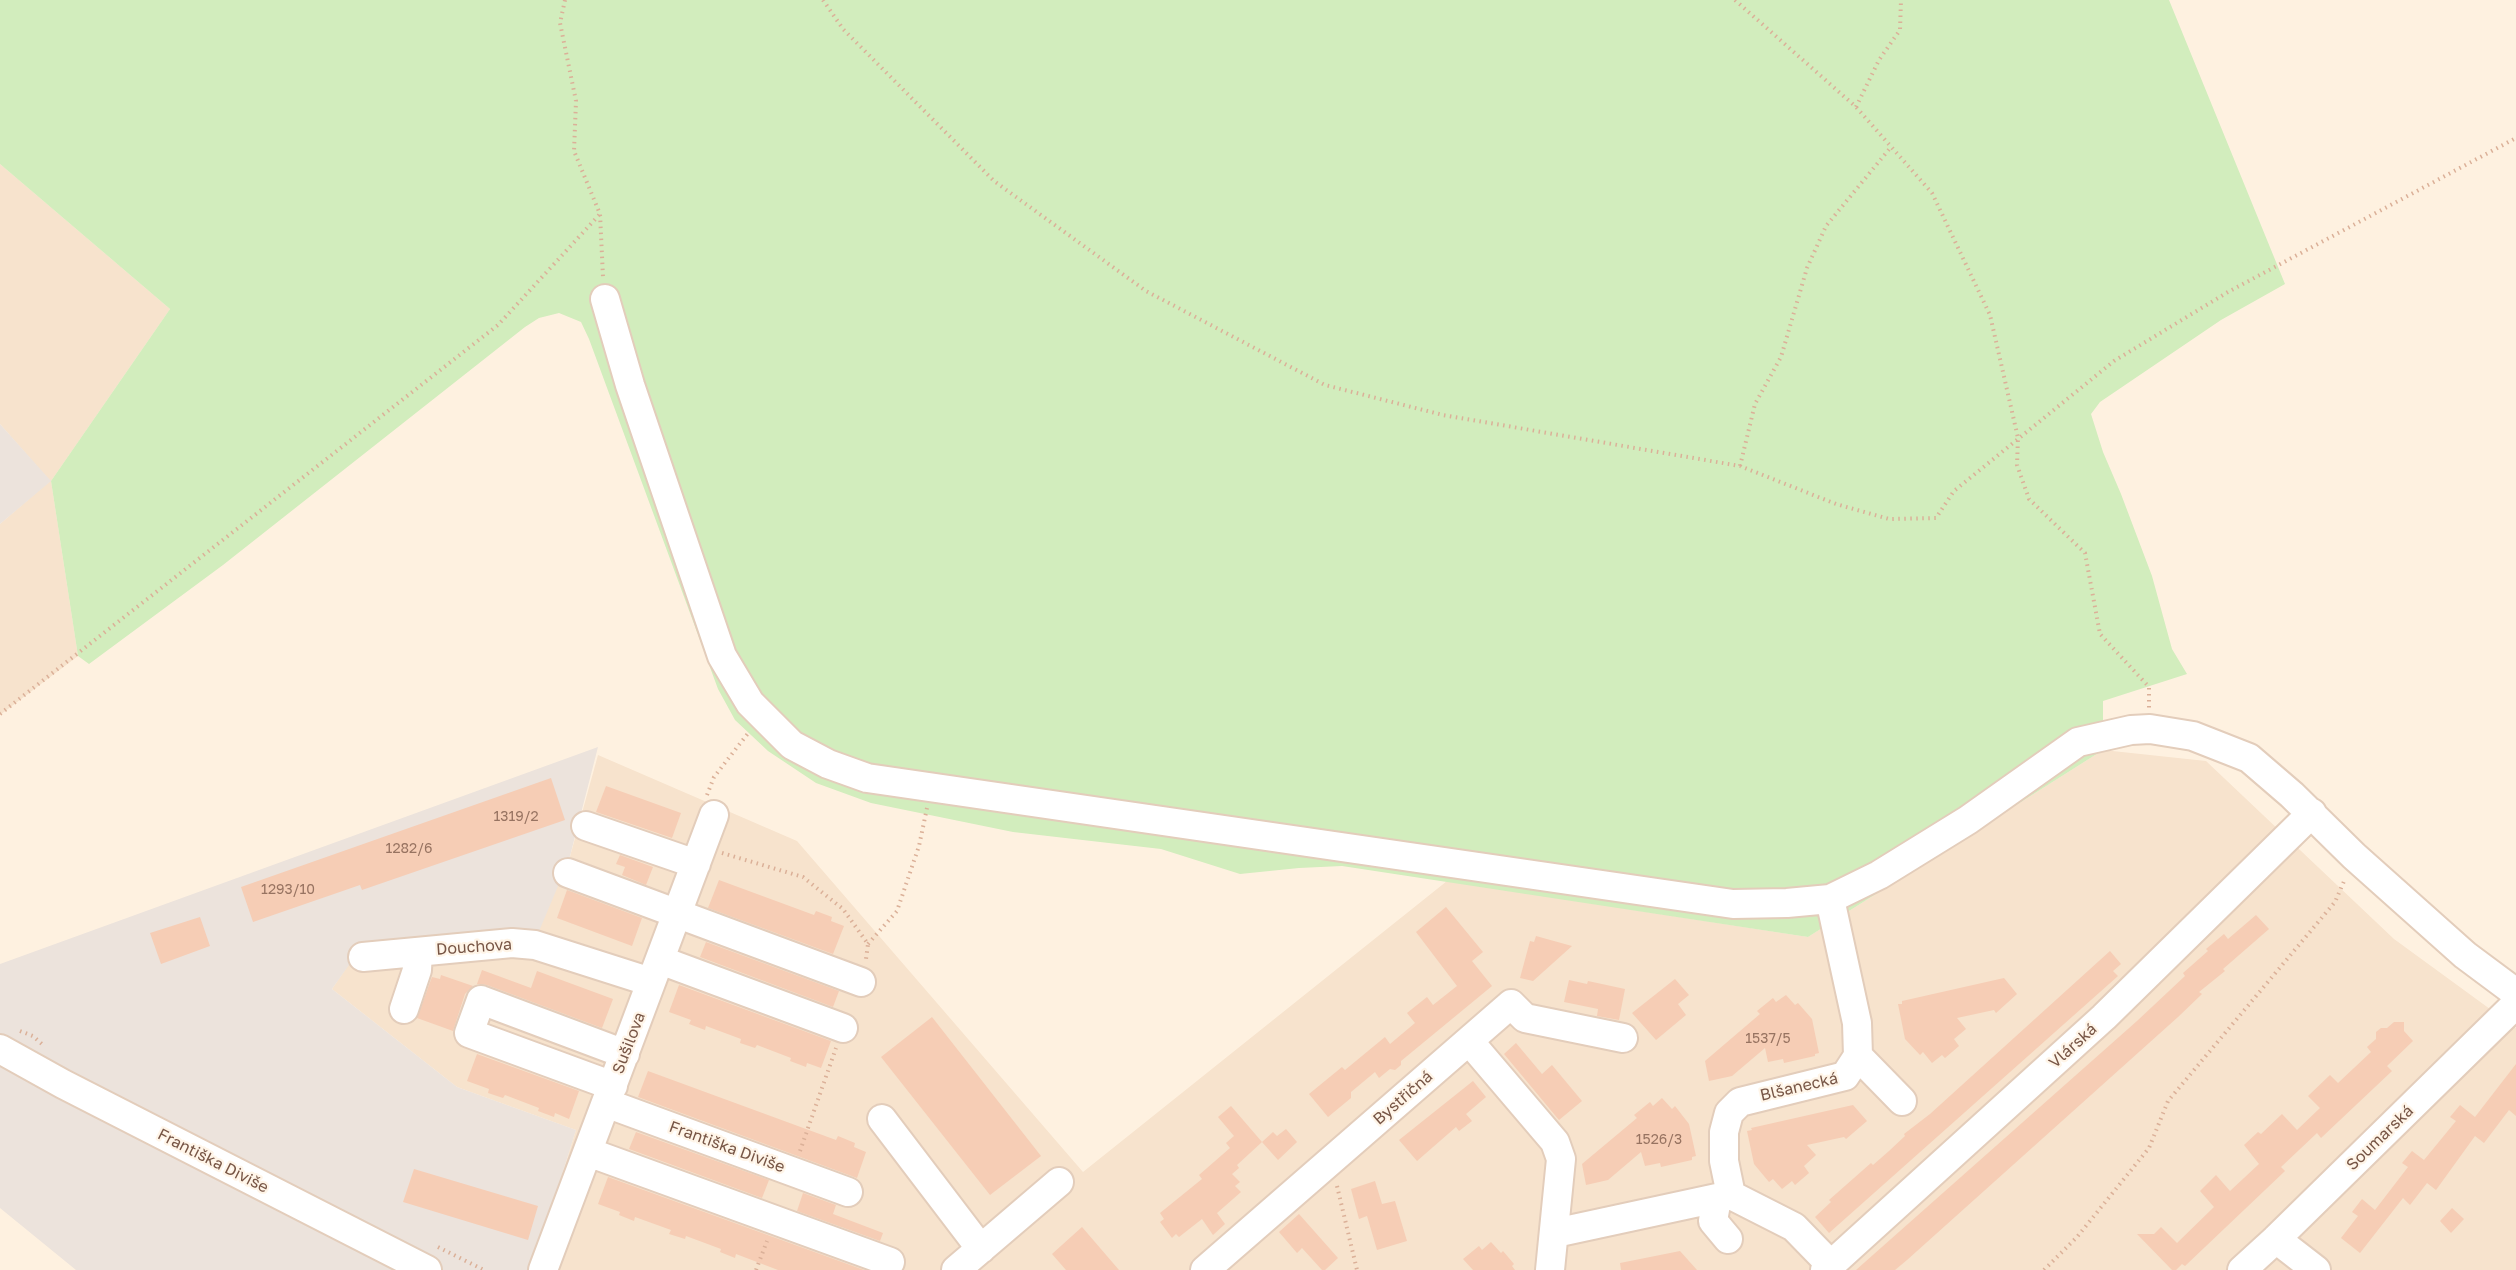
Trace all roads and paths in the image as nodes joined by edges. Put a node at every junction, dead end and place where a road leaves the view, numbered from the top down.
1 (565, 0) edge
2 (823, 0) edge
3 (1735, 0) edge
4 (1901, 0) edge
5 (1856, 107) junction
6 (2516, 138) edge
7 (1891, 147) junction
8 (600, 214) junction
9 (605, 299) joint
10 (2018, 438) junction
11 (1740, 466) junction
12 (0, 714) edge
13 (763, 716) junction
14 (2150, 729) junction
15 (932, 787) junction
16 (2312, 813) junction
17 (714, 815) joint
18 (586, 826) dead end
19 (699, 855) junction
20 (2354, 856) junction
21 (568, 873) dead end
22 (1830, 899) junction
23 (677, 914) junction
24 (868, 944) junction
25 (418, 952) junction
26 (363, 957) dead end
27 (656, 971) junction
28 (861, 982) joint
29 (2516, 993) edge
30 (2516, 1004) edge
31 (404, 1010) dead end
32 (843, 1028) joint
33 (1623, 1038) dead end
34 (1469, 1041) junction
35 (0, 1049) edge
36 (625, 1054) junction
37 (1858, 1056) junction
38 (609, 1094) junction
39 (1902, 1101) dead end
40 (882, 1119) dead end
41 (588, 1152) junction
42 (1330, 1161) junction
43 (792, 1172) junction
44 (1059, 1182) dead end
45 (848, 1192) dead end
46 (1724, 1197) junction
47 (775, 1220) junction
48 (1555, 1233) junction
49 (1728, 1239) dead end
50 (2276, 1239) junction
51 (981, 1249) junction
52 (890, 1262) dead end
53 (1214, 1267) edge
54 (1828, 1267) edge
55 (428, 1270) edge
56 (543, 1270) edge
57 (756, 1270) edge
58 (956, 1270) edge
59 (1357, 1270) edge
60 (1550, 1270) edge
61 (2044, 1270) edge
62 (2242, 1270) edge
63 (2316, 1270) edge

1 - 8 path
2 - 11 path
3 - 5 path
4 - 5 path
5 - 7 path
6 - 10 path
7 - 10 path
7 - 11 path
8 - 9 path
8 - 12 path
9 - 13 street
10 - 11 path
10 - 14 path
13 - 15 street
13 - 17 path
14 - 16 street
14 - 22 street
15 - 22 street
15 - 24 path
16 - 20 street
16 - 54 street, Vlárská
17 - 19 street, Sušilova
18 - 19 street
19 - 23 street, Sušilova
19 - 24 path
20 - 29 street
20 - 61 path
21 - 23 street
22 - 37 street
23 - 27 street, Sušilova
23 - 28 street
24 - 28 path
25 - 26 street, Douchova
25 - 27 street, Douchova
25 - 31 street
27 - 32 street
27 - 36 street, Sušilova
30 - 50 street, Soumarská
32 - 43 path
33 - 34 street, Bystřičná
34 - 42 street, Bystřičná
34 - 48 street
35 - 55 street, Františka Diviše
36 - 38 street, Sušilova
36 - 38 street, Františka Diviše
37 - 39 street
37 - 46 street, Blšanecká
38 - 41 street, Sušilova
38 - 43 street, Františka Diviše
40 - 51 street
41 - 47 street
41 - 56 street, Sušilova
42 - 53 street, Bystřičná
42 - 59 path
43 - 45 street, Františka Diviše
44 - 51 street
46 - 48 street
46 - 49 street, Blšanecká
46 - 54 street
47 - 52 street
47 - 57 path
48 - 60 street
50 - 62 street, Soumarská
50 - 63 street
51 - 58 street

